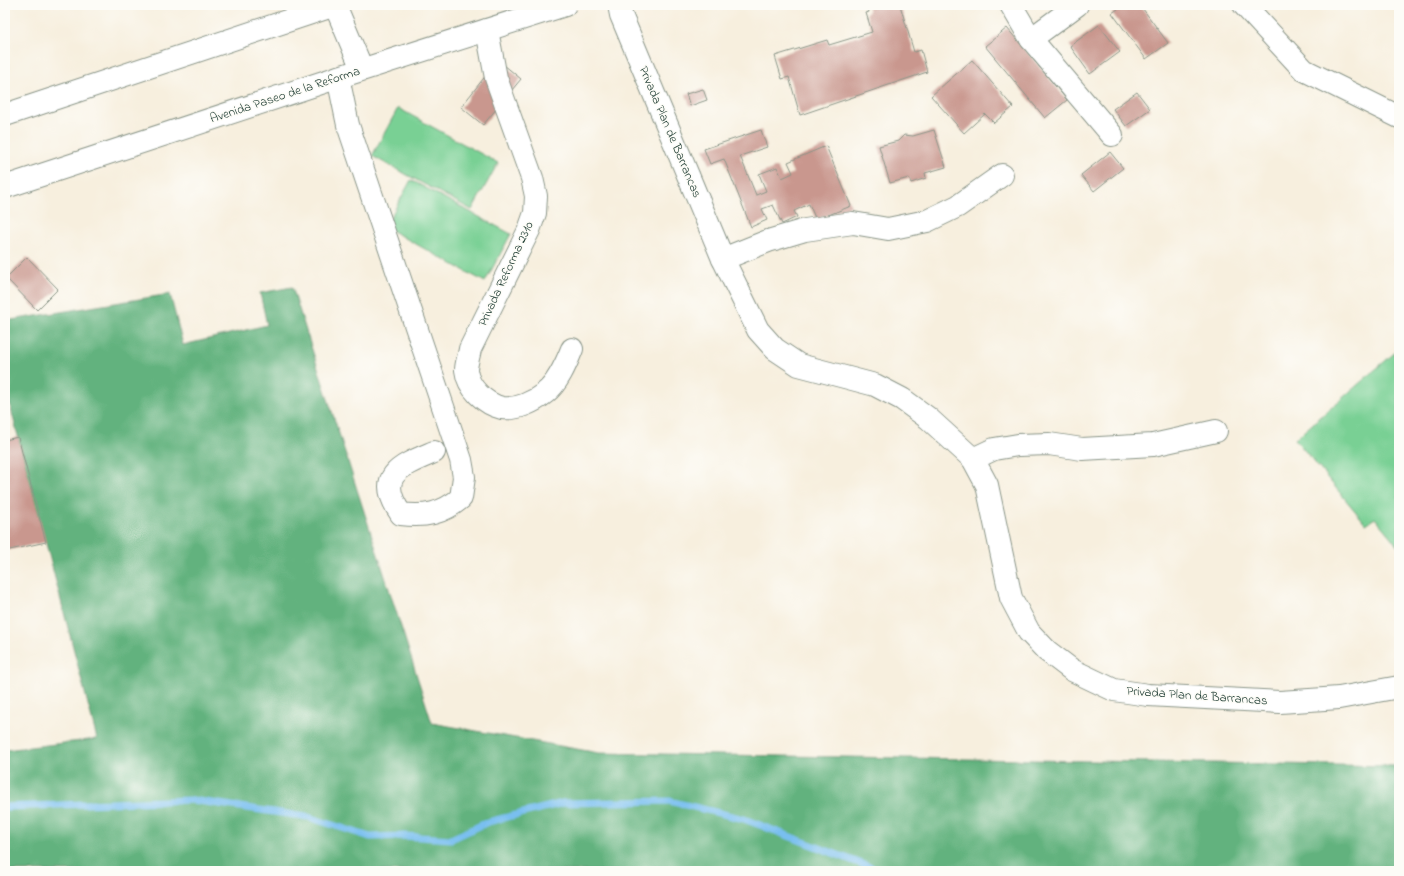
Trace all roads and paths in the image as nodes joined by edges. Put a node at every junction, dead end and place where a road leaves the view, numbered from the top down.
1 (335, 5) edge
2 (565, 5) edge
3 (619, 5) edge
4 (1011, 5) edge
5 (1077, 5) edge
6 (1244, 5) edge
7 (487, 30) junction
8 (1031, 39) junction
9 (362, 69) junction
10 (338, 77) junction
11 (5, 115) edge
12 (1399, 117) edge
13 (1112, 135) dead end
14 (1002, 175) dead end
15 (5, 187) edge
16 (724, 259) junction
17 (572, 349) dead end
18 (1216, 431) dead end
19 (434, 452) dead end
20 (972, 459) junction
21 (1399, 687) edge

1 - 9 street
1 - 11 street
2 - 7 street, Avenida Paseo de la Reforma
3 - 16 street, Privada Plan de Barrancas
4 - 8 street
5 - 8 street
6 - 12 street
7 - 9 street, Avenida Paseo de la Reforma
7 - 17 street, Privada Reforma 2310
8 - 13 street
9 - 10 street, Avenida Paseo de la Reforma
10 - 15 street, Avenida Paseo de la Reforma
10 - 19 street
14 - 16 street
16 - 20 street, Privada Plan de Barrancas
18 - 20 street
20 - 21 street, Privada Plan de Barrancas

